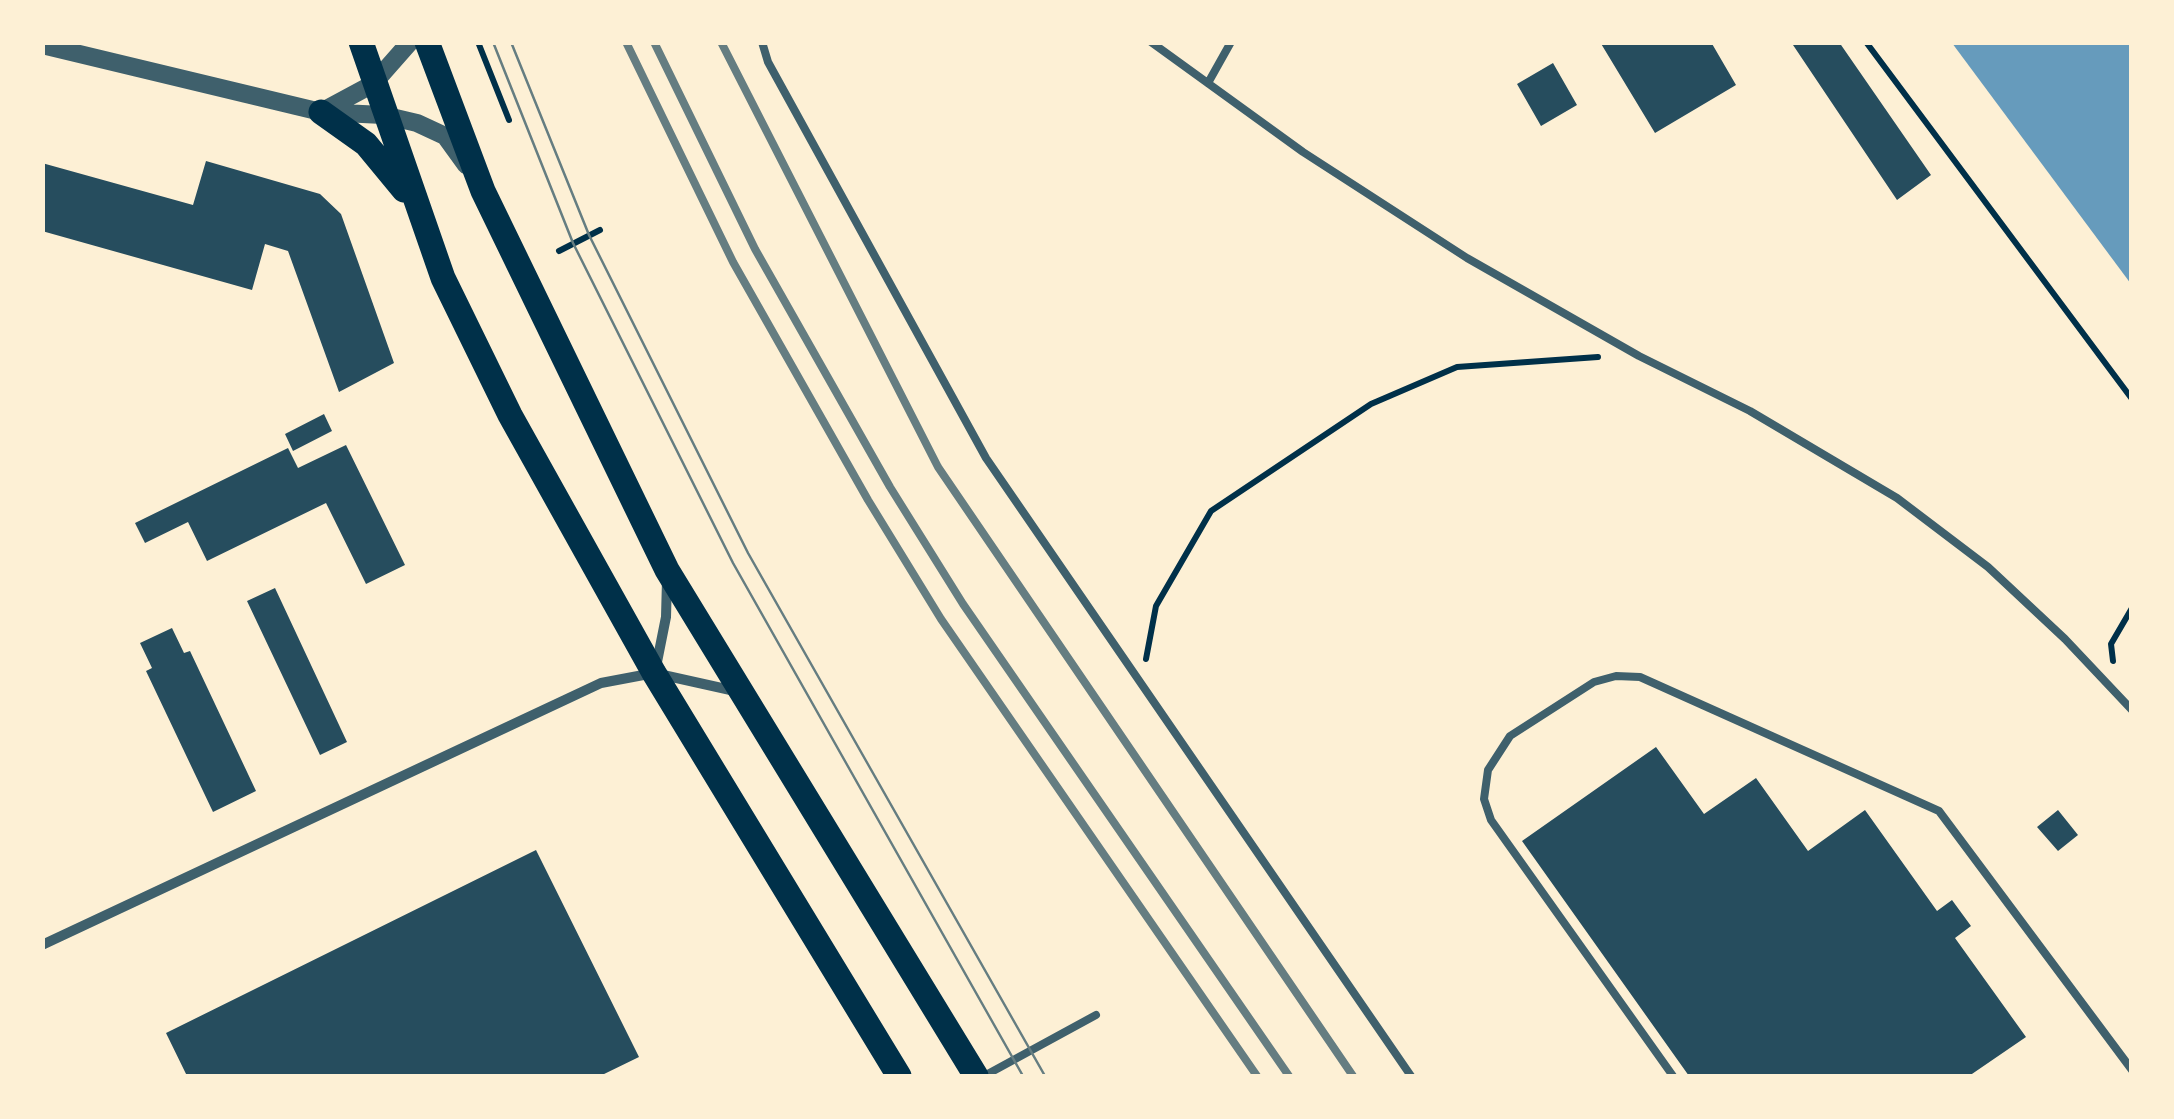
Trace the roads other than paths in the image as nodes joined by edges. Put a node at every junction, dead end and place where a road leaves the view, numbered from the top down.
1 (360, 42) edge
2 (410, 42) edge
3 (427, 42) edge
4 (762, 42) edge
5 (1152, 42) edge
6 (1231, 42) edge
7 (42, 45) edge
8 (1208, 83) junction
9 (373, 84) junction
10 (321, 112) junction
11 (383, 115) junction
12 (483, 190) junction
13 (416, 204) junction
14 (668, 570) junction
15 (654, 673) junction
16 (738, 692) junction
17 (2132, 710) edge
18 (42, 945) edge
19 (1096, 1014) dead end
20 (2132, 1070) edge
21 (900, 1076) edge
22 (976, 1076) edge
23 (984, 1076) edge
24 (1411, 1076) edge
25 (1674, 1076) edge

1 - 9 main road
2 - 9 street
3 - 12 main road
4 - 24 lane
5 - 8 lane
6 - 8 lane
7 - 10 street
8 - 17 lane
9 - 10 street
9 - 11 main road
10 - 11 street
10 - 13 main road
11 - 12 street
11 - 13 main road
12 - 14 main road
13 - 15 main road
14 - 15 street
14 - 16 main road
15 - 16 street
15 - 18 street
15 - 21 main road
16 - 22 main road
19 - 23 lane
20 - 25 lane

